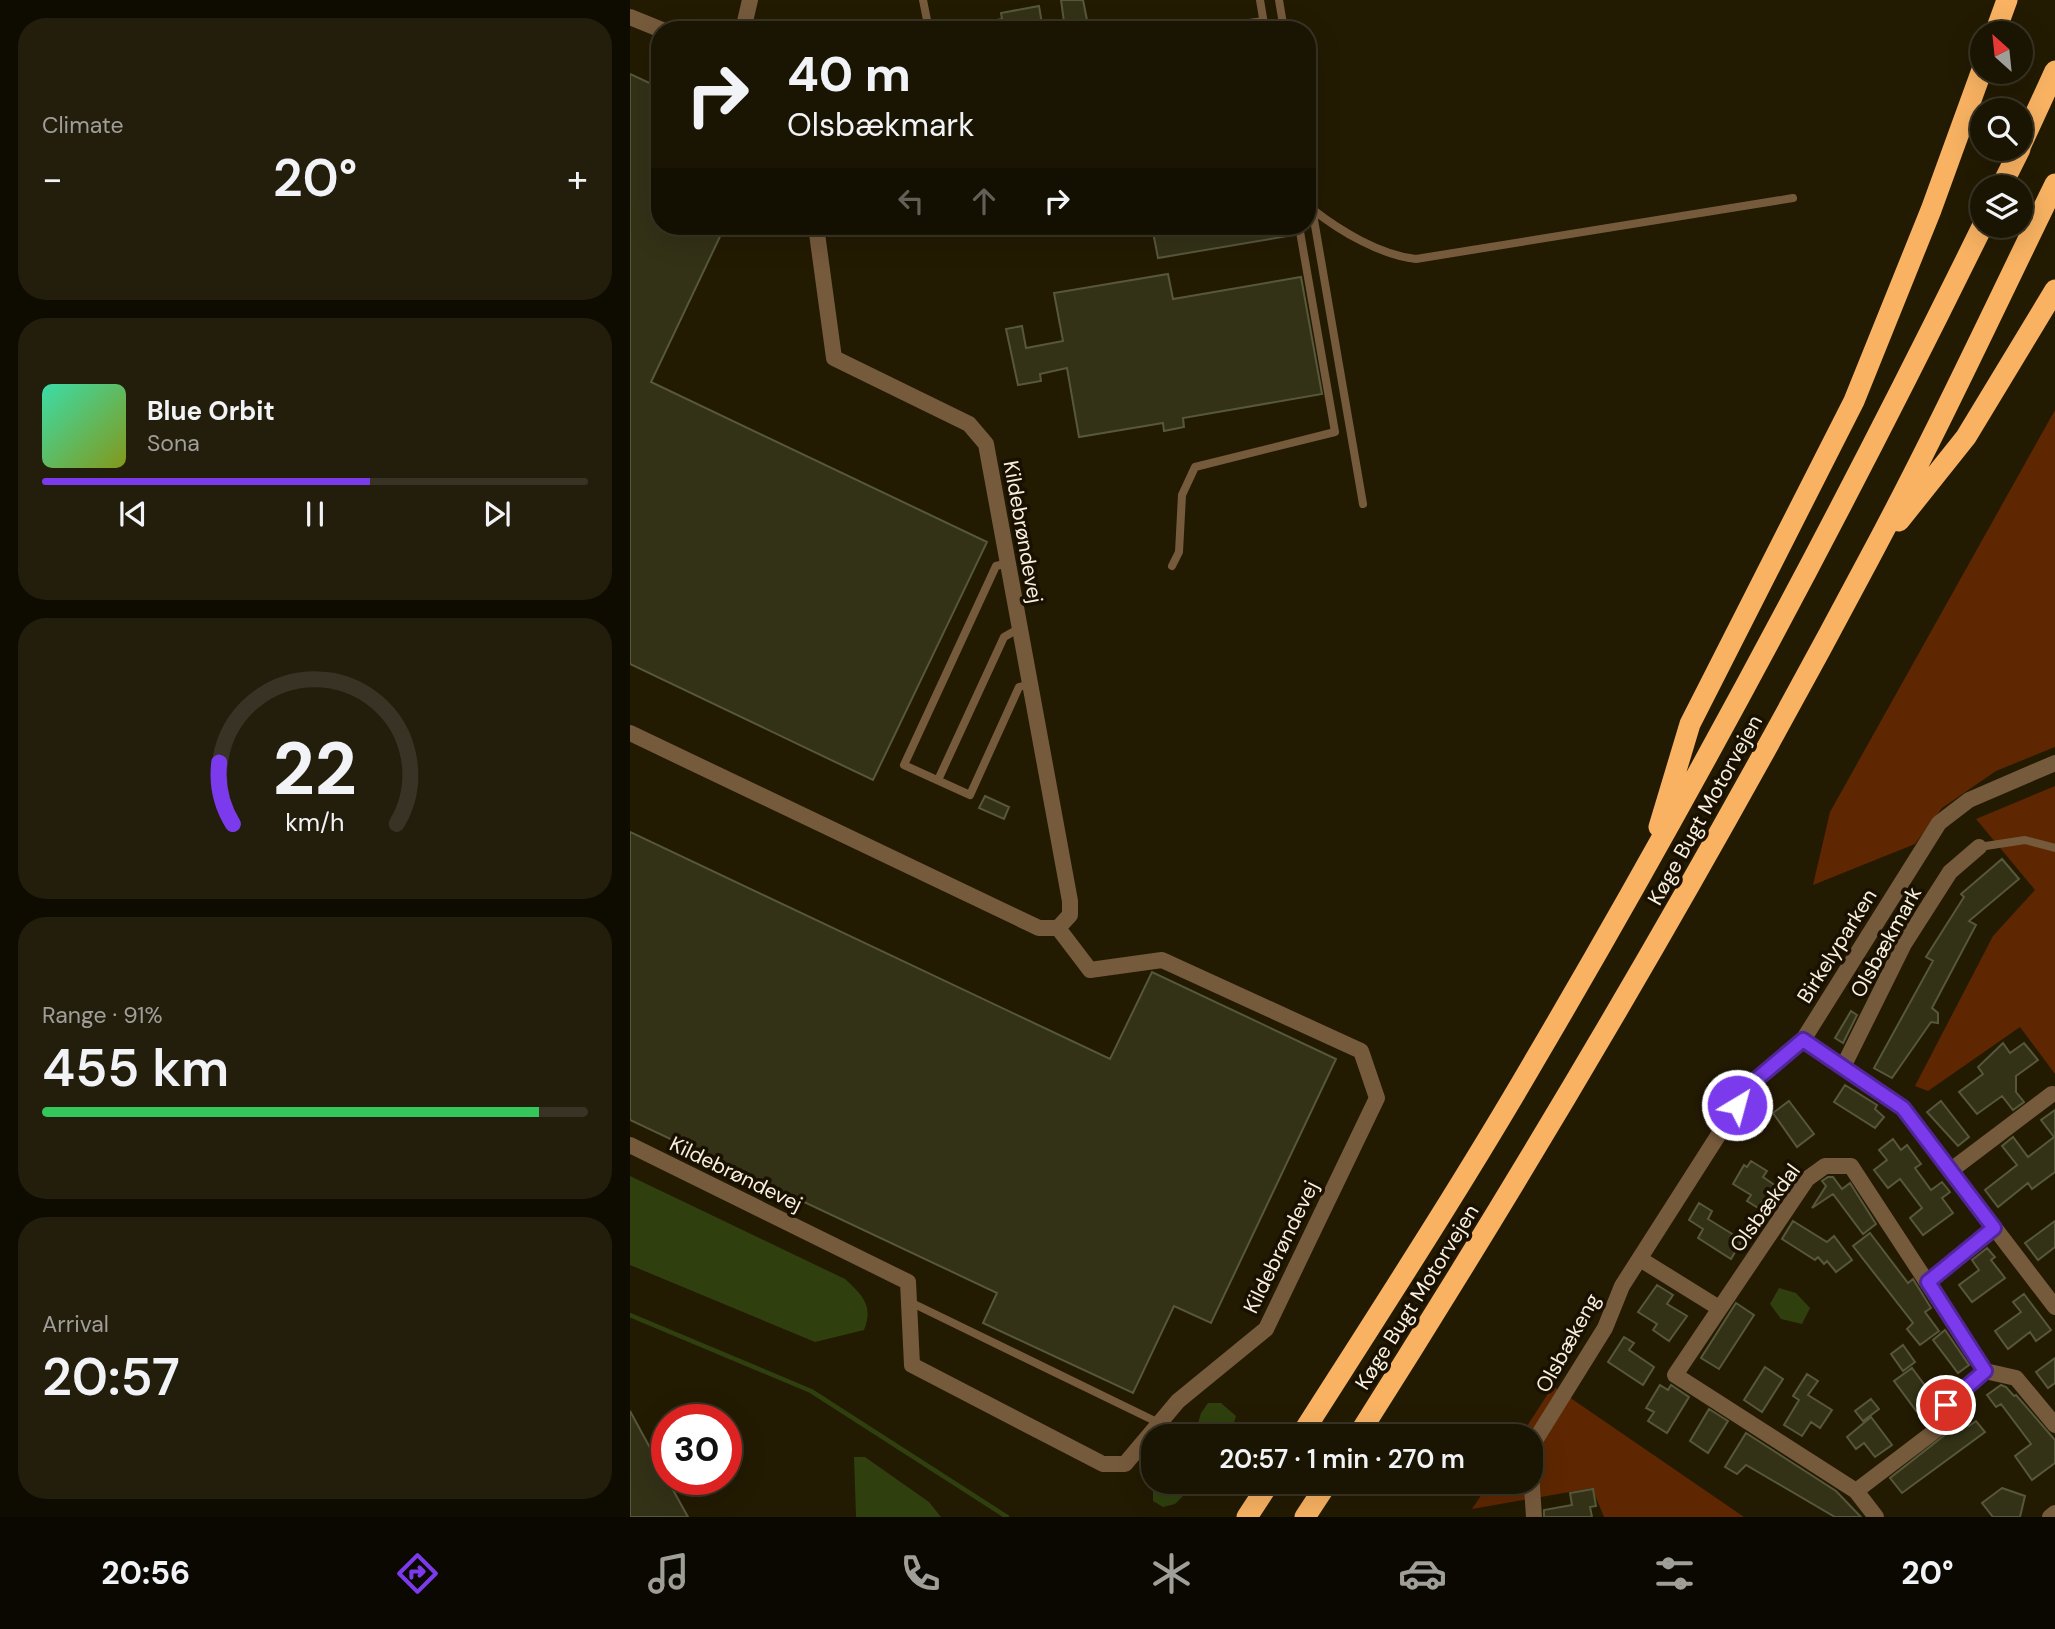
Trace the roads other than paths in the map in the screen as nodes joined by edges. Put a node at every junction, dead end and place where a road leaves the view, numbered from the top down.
1 (750, 0) edge
2 (923, 0) edge
3 (1260, 0) edge
4 (1279, 0) edge
5 (2007, 0) edge
6 (630, 17) edge
7 (745, 21) edge
8 (927, 21) edge
9 (1263, 21) edge
10 (1282, 21) edge
11 (1999, 21) edge
12 (651, 26) edge
13 (2055, 71) edge
14 (1977, 84) edge
15 (2033, 119) edge
16 (2055, 184) edge
17 (1793, 198) dead end
18 (1316, 212) edge
19 (1316, 232) edge
20 (817, 235) edge
21 (1301, 235) edge
22 (1976, 238) edge
23 (2055, 290) edge
24 (1363, 504) dead end
25 (1871, 555) junction
26 (1008, 562) junction
27 (1172, 566) dead end
28 (1020, 628) junction
29 (1030, 684) junction
30 (630, 733) edge
31 (2055, 763) edge
32 (938, 780) junction
33 (1979, 847) joint
34 (2055, 848) edge
35 (1647, 866) junction
36 (1058, 928) junction
37 (1803, 1040) junction
38 (1843, 1067) junction
39 (2052, 1094) dead end
40 (630, 1145) edge
41 (1950, 1171) junction
42 (1994, 1228) junction
43 (1640, 1259) junction
44 (1928, 1282) junction
45 (909, 1302) junction
46 (2053, 1302) edge
47 (1719, 1308) junction
48 (1985, 1371) junction
49 (1159, 1423) junction
50 (1308, 1424) edge
51 (1365, 1424) edge
52 (2055, 1425) edge
53 (1543, 1428) edge
54 (1856, 1491) junction
55 (1262, 1494) edge
56 (1320, 1494) edge
57 (1532, 1494) edge
58 (2055, 1513) edge
59 (1247, 1517) edge
60 (1305, 1517) edge
61 (1534, 1517) edge
62 (1876, 1517) edge
63 (2050, 1517) edge

1 - 7 street
2 - 8 lane
3 - 9 lane
4 - 10 lane
5 - 11 highway
6 - 12 street
13 - 15 highway
14 - 35 highway
16 - 25 highway, Køge Bugt Motorvejen
17 - 18 lane
19 - 24 lane
20 - 26 street, Kildebrøndevej
21 - 27 lane
22 - 35 highway, Køge Bugt Motorvejen
23 - 25 highway
25 - 51 highway, Køge Bugt Motorvejen
26 - 28 street, Kildebrøndevej
26 - 32 lane
28 - 29 street, Kildebrøndevej
28 - 32 lane
29 - 32 lane
29 - 36 street, Kildebrøndevej
30 - 36 street
31 - 37 street, Birkelyparken
33 - 34 lane
33 - 38 street, Olsbækmark
35 - 50 highway, Køge Bugt Motorvejen
36 - 49 street, Kildebrøndevej
37 - 38 street
37 - 43 street, Birkelyparken
38 - 41 street
39 - 41 street
40 - 45 street, Kildebrøndevej
41 - 42 street
42 - 44 street
42 - 46 street
43 - 47 street
43 - 53 street, Olsbækeng
44 - 47 street, Olsbækdal
44 - 48 street, Olsbækdal
45 - 49 lane
45 - 49 street, Kildebrøndevej
47 - 54 street, Olsbækdal
48 - 52 street
48 - 54 street
54 - 62 street, Olsbækdal
55 - 59 highway
56 - 60 highway
57 - 61 street
58 - 63 street

